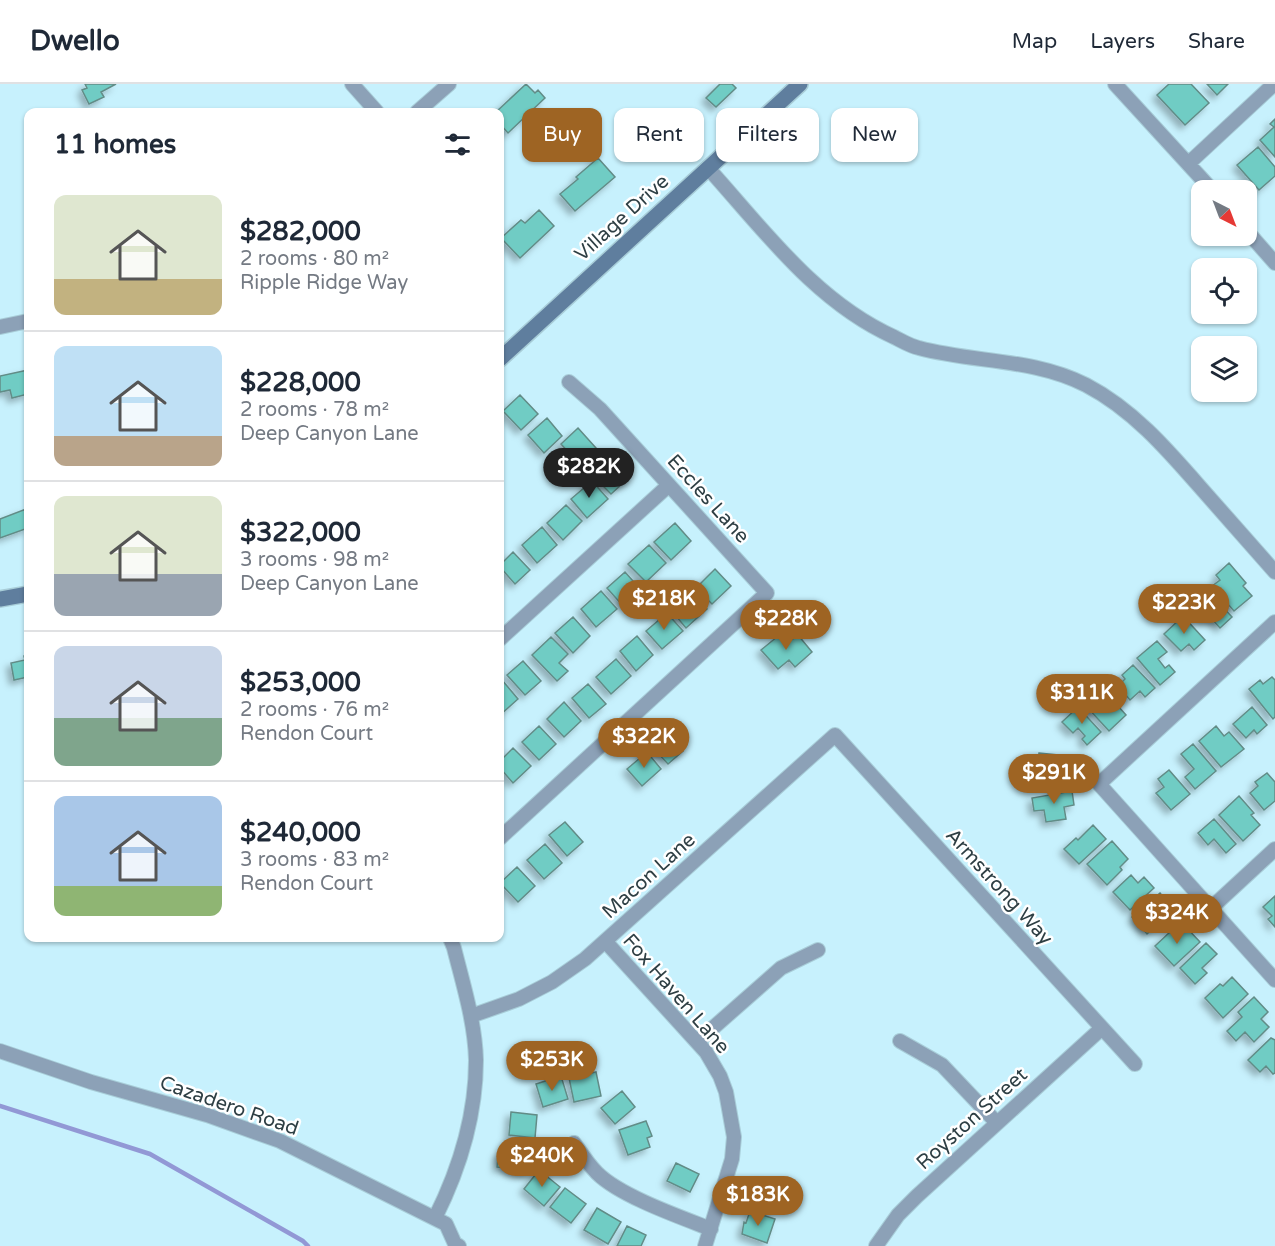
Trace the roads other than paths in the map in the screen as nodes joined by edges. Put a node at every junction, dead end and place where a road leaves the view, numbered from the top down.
1 (352, 84) edge
2 (449, 84) edge
3 (800, 84) edge
4 (1115, 84) edge
5 (1274, 84) edge
6 (373, 108) edge
7 (422, 108) edge
8 (1189, 164) junction
9 (708, 168) junction
10 (1203, 180) edge
11 (1257, 243) edge
12 (1275, 263) edge
13 (24, 322) edge
14 (0, 327) edge
15 (504, 355) edge
16 (569, 382) dead end
17 (669, 484) junction
18 (1275, 572) edge
19 (24, 595) edge
20 (0, 599) edge
21 (1275, 622) edge
22 (504, 635) edge
23 (835, 735) joint
24 (504, 834) edge
25 (1275, 849) edge
26 (1210, 909) junction
27 (452, 942) edge
28 (605, 942) junction
29 (818, 950) dead end
30 (1275, 980) edge
31 (471, 1016) junction
32 (1102, 1028) junction
33 (900, 1041) dead end
34 (697, 1042) junction
35 (0, 1051) edge
36 (1135, 1064) dead end
37 (996, 1124) junction
38 (574, 1143) dead end
39 (435, 1218) junction
40 (711, 1229) junction
41 (459, 1246) edge
42 (705, 1246) edge
43 (876, 1246) edge

1 - 6 street
2 - 7 street
3 - 9 main road, Village Drive
4 - 8 street
5 - 8 street
8 - 10 street
9 - 15 main road, Village Drive
9 - 18 street
11 - 12 street
13 - 14 street
16 - 17 street, Eccles Lane
17 - 22 street
17 - 24 street, Eccles Lane
19 - 20 main road
21 - 26 street
23 - 28 street, Macon Lane
23 - 32 street, Armstrong Way
25 - 26 street
26 - 30 street
27 - 31 street
28 - 31 street, Macon Lane
28 - 34 street, Fox Haven Lane
29 - 34 street
31 - 39 street
32 - 36 street, Armstrong Way
32 - 37 street, Royston Street
33 - 37 street
34 - 40 street, Fox Haven Lane
35 - 39 street, Cazadero Road
37 - 43 street, Royston Street
38 - 40 street
39 - 41 street, Cazadero Road
40 - 42 street, Fox Haven Lane

